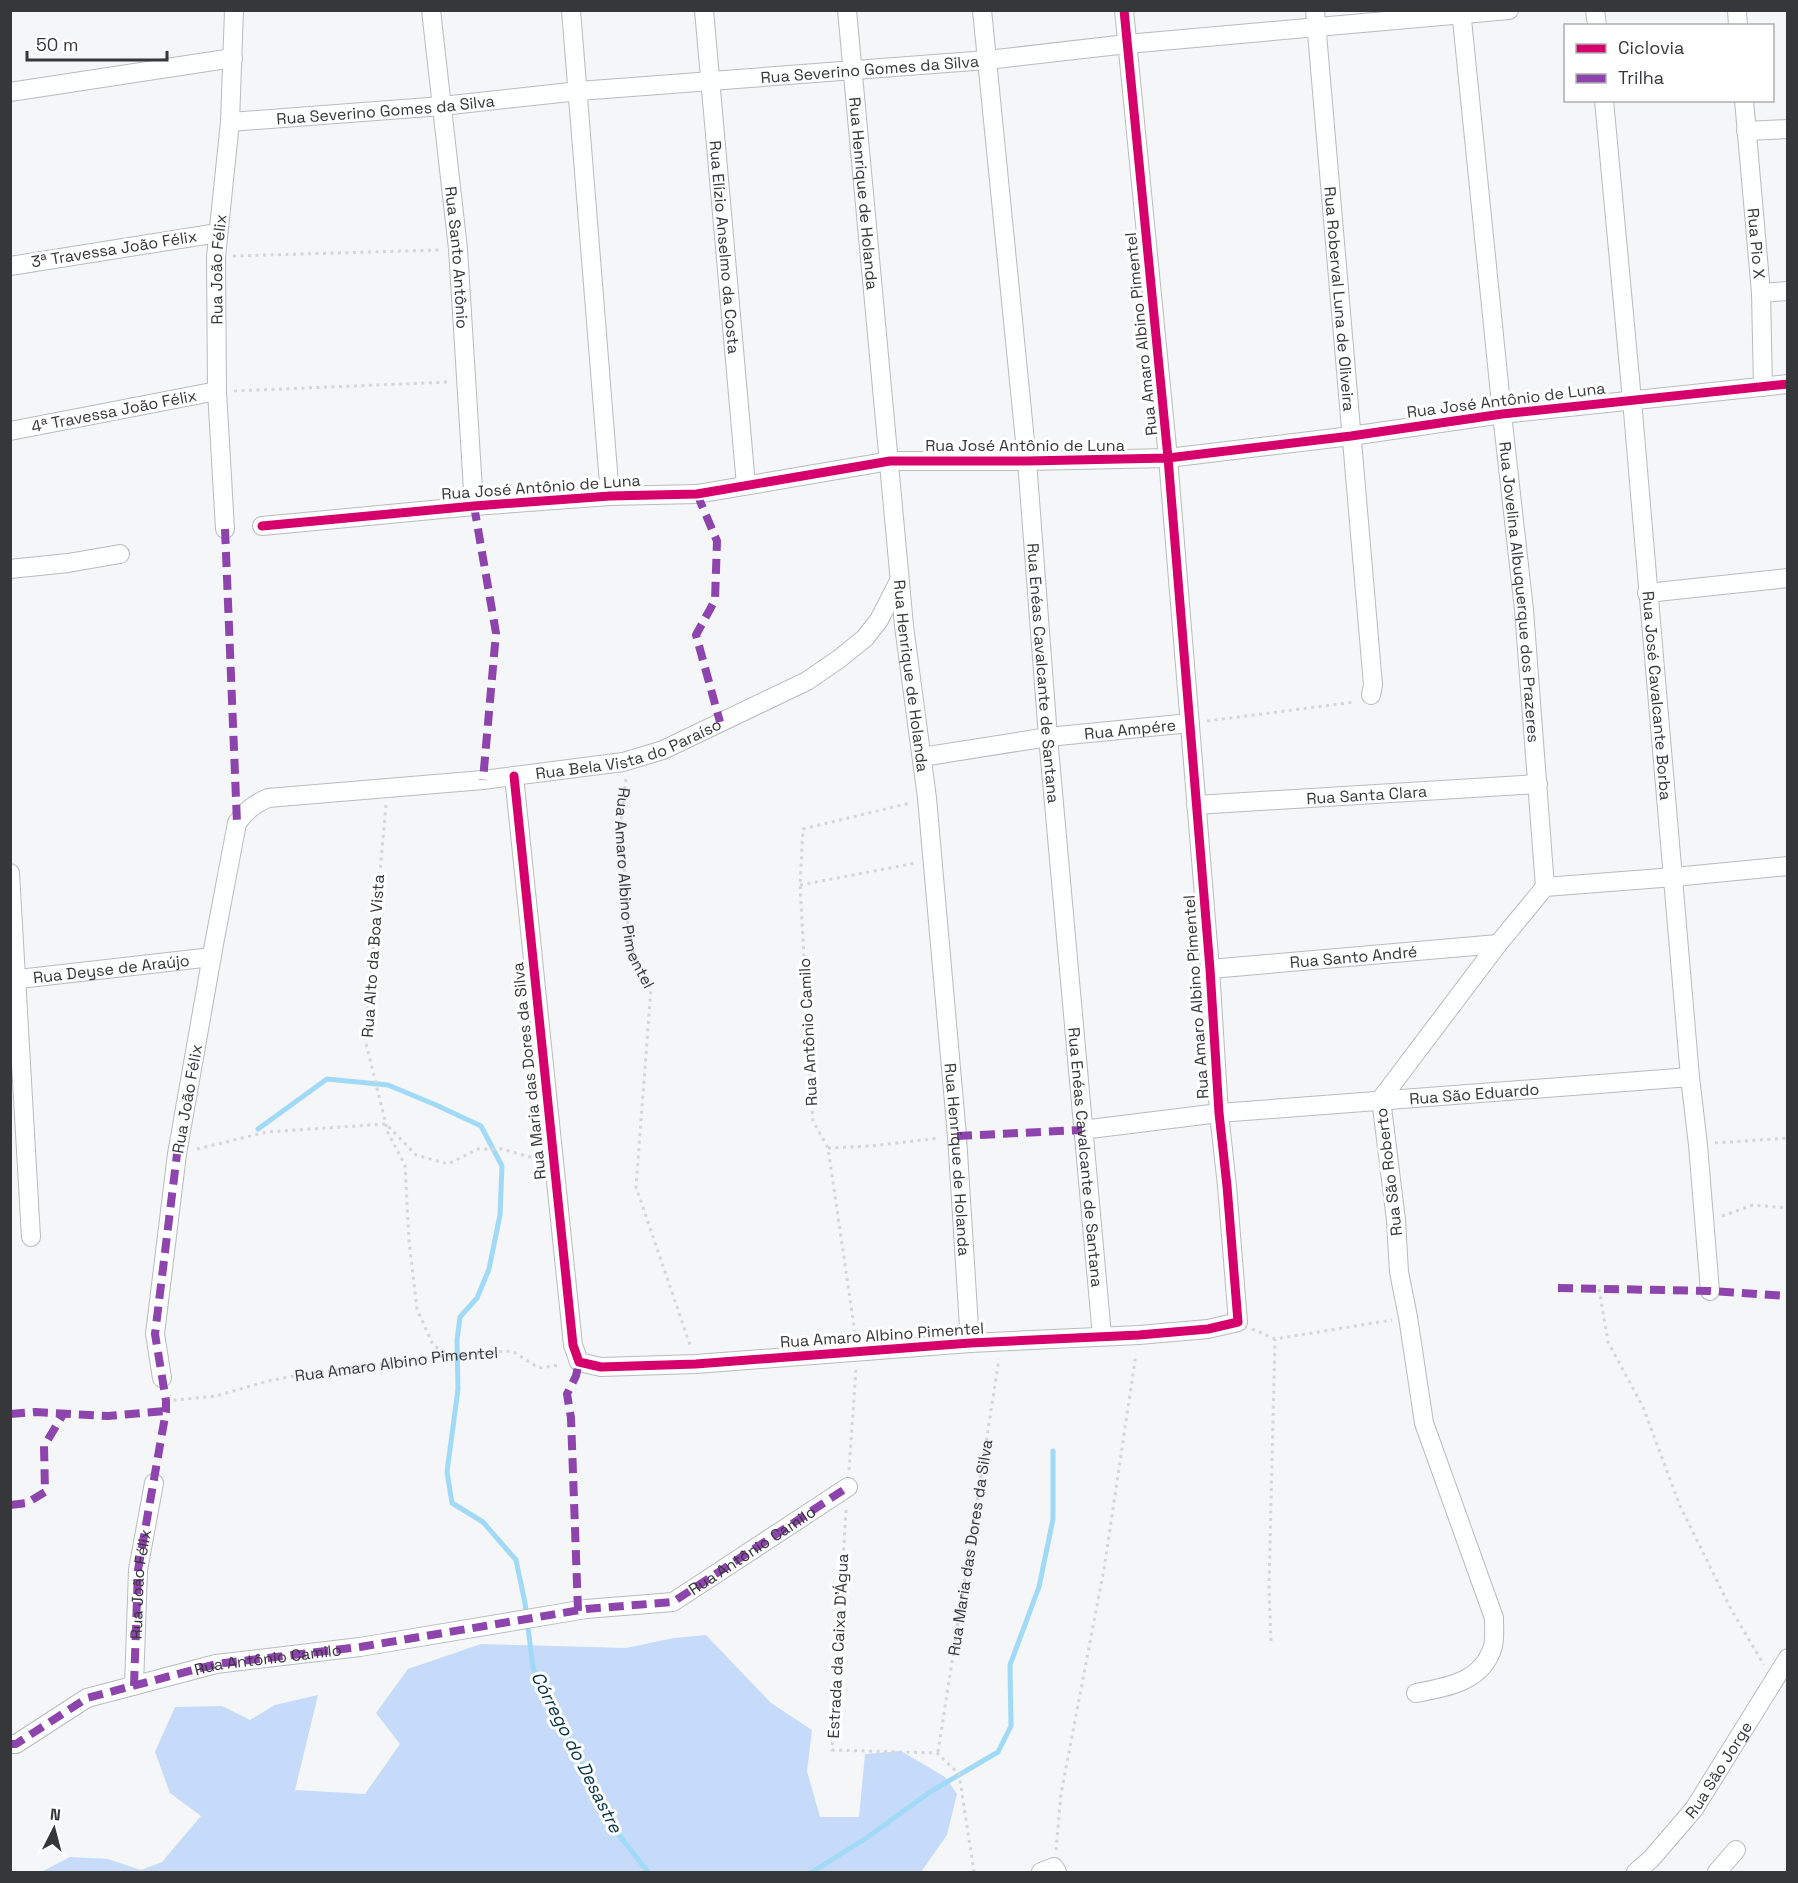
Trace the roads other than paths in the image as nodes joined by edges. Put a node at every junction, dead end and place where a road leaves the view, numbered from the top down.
1 (234, 10) edge
2 (431, 10) edge
3 (571, 10) edge
4 (704, 10) edge
5 (846, 10) edge
6 (982, 10) edge
7 (1124, 10) edge
8 (1509, 10) edge
9 (1462, 13) edge
10 (1316, 20) edge
11 (1128, 44) junction
12 (233, 58) junction
13 (987, 60) junction
14 (851, 70) junction
15 (709, 82) junction
16 (579, 91) junction
17 (10, 92) edge
18 (1604, 102) edge
19 (1744, 102) edge
20 (442, 106) junction
21 (230, 122) junction
22 (1788, 129) edge
23 (1746, 131) junction
24 (218, 232) junction
25 (10, 266) edge
26 (1788, 291) edge
27 (1761, 294) junction
28 (1788, 384) edge
29 (1763, 387) junction
30 (218, 391) junction
31 (1632, 400) junction
32 (1502, 414) junction
33 (10, 431) edge
34 (1351, 435) junction
35 (1168, 458) junction
36 (890, 461) junction
37 (1027, 462) junction
38 (746, 484) junction
39 (610, 496) junction
40 (474, 506) junction
41 (262, 526) dead end
42 (225, 530) dead end
43 (120, 554) dead end
44 (10, 569) edge
45 (1788, 578) edge
46 (900, 579) junction
47 (1647, 593) junction
48 (1371, 695) road end
49 (1190, 723) junction
50 (1048, 737) junction
51 (922, 757) junction
52 (514, 776) junction
53 (1538, 784) junction
54 (1196, 806) junction
55 (237, 823) joint
56 (1788, 866) edge
57 (10, 873) edge
58 (1674, 877) junction
59 (1545, 887) junction
60 (1498, 944) junction
61 (212, 957) junction
62 (1210, 969) junction
63 (14, 979) edge
64 (1690, 1077) junction
65 (1381, 1099) junction
66 (1219, 1113) junction
67 (1082, 1131) junction
68 (31, 1237) dead end
69 (1710, 1291) dead end
70 (1102, 1336) junction
71 (970, 1343) junction
72 (579, 1362) joint
73 (162, 1378) dead end
74 (154, 1483) dead end
75 (848, 1488) road end
76 (1788, 1658) edge
77 (134, 1686) junction
78 (1416, 1693) dead end
79 (10, 1744) edge
80 (1736, 1850) dead end
81 (1636, 1872) edge
82 (1717, 1872) edge

1 - 12 street, Rua João Félix
2 - 20 street, Rua Santo Antônio
3 - 16 street
4 - 15 street, Rua Elízio Anselmo da Costa
5 - 14 street, Rua Henrique de Holanda
6 - 13 street, Rua Enéas Cavalcante de Santana
7 - 11 street, Rua Amaro Albino Pimentel
8 - 9 street, Rua Severino Gomes da Silva
9 - 10 street, Rua Severino Gomes da Silva
9 - 32 street, Rua Jovelina Albuquerque dos Prazeres
10 - 11 street, Rua Severino Gomes da Silva
10 - 34 street, Rua Roberval Luna de Oliveira
11 - 13 street, Rua Severino Gomes da Silva
11 - 35 street, Rua Amaro Albino Pimentel
12 - 17 street
12 - 21 street, Rua João Félix
13 - 14 street, Rua Severino Gomes da Silva
13 - 37 street, Rua Enéas Cavalcante de Santana
14 - 15 street, Rua Severino Gomes da Silva
14 - 36 street, Rua Henrique de Holanda
15 - 16 street, Rua Severino Gomes da Silva
15 - 38 street, Rua Elízio Anselmo da Costa
16 - 20 street, Rua Severino Gomes da Silva
16 - 39 street
18 - 31 street, Rua José Cavalcante Borba
19 - 23 street, Rua Pio X
20 - 21 street, Rua Severino Gomes da Silva
20 - 40 street, Rua Santo Antônio
21 - 24 street, Rua João Félix
22 - 23 street
23 - 27 street, Rua Pio X
24 - 25 street, 3ª Travessa João Félix
24 - 30 street, Rua João Félix
26 - 27 street
27 - 29 street, Rua Pio X
28 - 29 street, Rua José Antônio de Luna
29 - 31 street, Rua José Antônio de Luna
30 - 33 street, 4ª Travessa João Félix
30 - 42 street, Rua João Félix
31 - 32 street, Rua José Antônio de Luna
31 - 47 street, Rua José Cavalcante Borba
32 - 34 street, Rua José Antônio de Luna
32 - 53 street, Rua Jovelina Albuquerque dos Prazeres
34 - 35 street, Rua José Antônio de Luna
34 - 48 street, Rua Roberval Luna de Oliveira
35 - 37 street, Rua José Antônio de Luna
35 - 49 street, Rua Amaro Albino Pimentel
36 - 37 street, Rua José Antônio de Luna
36 - 38 street, Rua José Antônio de Luna
36 - 46 street, Rua Henrique de Holanda
37 - 50 street, Rua Enéas Cavalcante de Santana
38 - 39 street, Rua José Antônio de Luna
39 - 40 street, Rua José Antônio de Luna
40 - 41 street, Rua José Antônio de Luna
43 - 44 street
45 - 47 street
46 - 51 street, Rua Henrique de Holanda
46 - 52 street, Rua Bela Vista do Paraíso
47 - 58 street, Rua José Cavalcante Borba
49 - 50 street, Rua Ampére
49 - 54 street, Rua Amaro Albino Pimentel
50 - 51 street, Rua Ampére
50 - 67 street, Rua Enéas Cavalcante de Santana
51 - 71 street, Rua Henrique de Holanda
52 - 55 street, Rua Bela Vista do Paraíso
52 - 72 street, Rua Maria das Dores da Silva
53 - 54 street, Rua Santa Clara
53 - 59 street, Rua Jovelina Albuquerque dos Prazeres
54 - 62 street, Rua Amaro Albino Pimentel
55 - 61 street, Rua João Félix
56 - 58 street
57 - 63 street
58 - 59 street
58 - 64 street, Rua José Cavalcante Borba
59 - 60 street, Rua São Roberto
60 - 62 street, Rua Santo André
60 - 65 street, Rua São Roberto
61 - 63 street, Rua Deyse de Araújo
61 - 73 street, Rua João Félix
62 - 66 street, Rua Amaro Albino Pimentel
63 - 68 street
64 - 65 street, Rua São Eduardo
64 - 69 street, Rua José Cavalcante Borba
65 - 66 street, Rua São Eduardo
65 - 78 street, Rua São Roberto
66 - 67 street, Rua São Eduardo
66 - 70 street, Rua Amaro Albino Pimentel
67 - 70 street, Rua Enéas Cavalcante de Santana
70 - 71 street, Rua Amaro Albino Pimentel
71 - 72 street, Rua Amaro Albino Pimentel
74 - 77 street, Rua João Félix
75 - 77 street, Rua Antônio Camilo
76 - 81 street, Rua São Jorge
77 - 79 street, Rua Antônio Camilo
80 - 82 street

